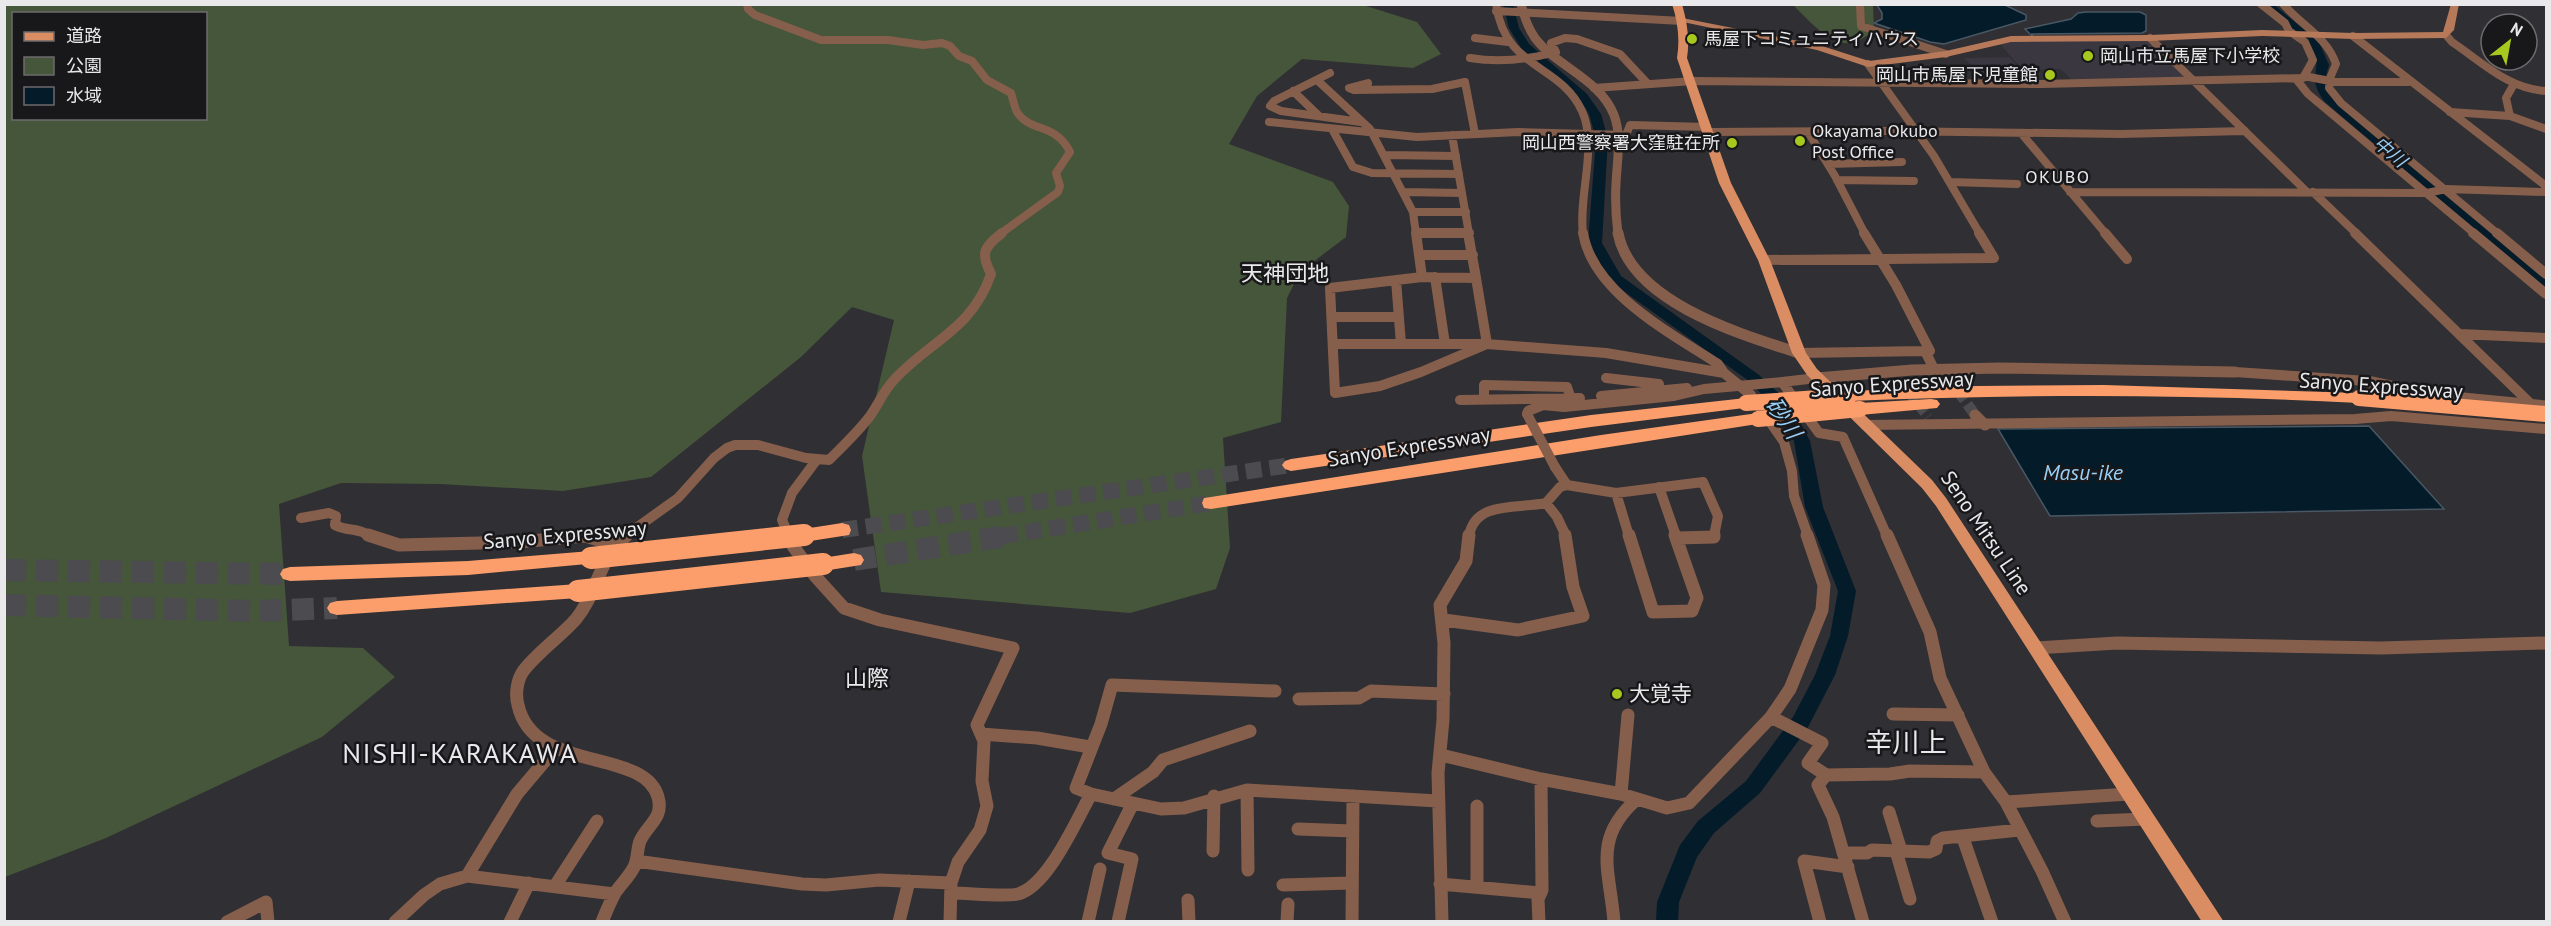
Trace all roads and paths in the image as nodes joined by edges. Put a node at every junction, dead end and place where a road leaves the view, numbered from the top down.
1 (747, 4) edge
2 (1677, 4) edge
3 (1860, 4) edge
4 (2261, 4) edge
5 (2283, 4) edge
6 (2455, 4) edge
7 (1497, 9) edge
8 (1520, 9) edge
9 (1682, 21) junction
10 (2294, 33) junction
11 (2316, 35) junction
12 (2446, 35) junction
13 (2353, 36) junction
14 (1475, 38) dead end
15 (2150, 38) junction
16 (1509, 42) junction
17 (1547, 54) junction
18 (1946, 54) junction
19 (1470, 58) dead end
20 (1525, 59) junction
21 (1868, 64) junction
22 (1330, 73) dead end
23 (2303, 77) junction
24 (1317, 80) junction
25 (2195, 81) junction
26 (2328, 81) junction
27 (1689, 82) junction
28 (1881, 82) junction
29 (2408, 82) junction
30 (1368, 83) dead end
31 (1648, 84) junction
32 (2514, 84) junction
33 (1614, 86) junction
34 (1594, 88) junction
35 (1293, 91) junction
36 (2547, 91) edge
37 (1602, 97) junction
38 (2450, 112) junction
39 (1319, 116) junction
40 (2510, 116) junction
41 (1269, 122) dead end
42 (1362, 122) junction
43 (1332, 129) junction
44 (2547, 129) edge
45 (1708, 130) junction
46 (1917, 131) junction
47 (2246, 131) junction
48 (1808, 132) junction
49 (1372, 133) junction
50 (1588, 133) junction
51 (2021, 133) junction
52 (1475, 134) junction
53 (1452, 135) junction
54 (1615, 135) junction
55 (1384, 155) junction
56 (1456, 156) junction
57 (1889, 162) junction
58 (1902, 162) dead end
59 (1828, 164) junction
60 (1394, 174) junction
61 (1459, 174) junction
62 (1837, 180) junction
63 (1902, 181) junction
64 (1914, 181) dead end
65 (1950, 182) junction
66 (2017, 184) dead end
67 (2547, 186) edge
68 (2446, 189) junction
69 (1403, 192) junction
70 (2070, 192) junction
71 (2310, 192) junction
72 (2547, 192) edge
73 (1462, 193) junction
74 (2427, 193) junction
75 (1413, 212) junction
76 (1466, 212) junction
77 (1416, 233) junction
78 (1469, 233) junction
79 (1419, 255) junction
80 (1473, 255) junction
81 (1880, 259) junction
82 (2127, 259) dead end
83 (1764, 260) junction
84 (2547, 274) edge
85 (1422, 277) junction
86 (1435, 277) junction
87 (1476, 278) junction
88 (1396, 280) junction
89 (2547, 294) edge
90 (1332, 316) junction
91 (1399, 317) junction
92 (2460, 334) junction
93 (2547, 338) edge
94 (1334, 344) junction
95 (1401, 344) junction
96 (1444, 344) junction
97 (1487, 344) junction
98 (1925, 351) junction
99 (1799, 353) junction
100 (1942, 372) junction
101 (2235, 372) joint
102 (1724, 373) junction
103 (1606, 378) dead end
104 (1817, 378) junction
105 (2367, 381) junction
106 (1779, 382) junction
107 (1742, 386) junction
108 (1682, 388) junction
109 (1704, 388) junction
110 (1460, 400) dead end
111 (2363, 403) junction
112 (2547, 406) edge
113 (2539, 409) edge
114 (1858, 410) junction
115 (1975, 415) tunnel mouth
116 (2391, 416) junction
117 (2547, 423) edge
118 (1985, 425) junction
119 (2547, 429) edge
120 (815, 462) junction
121 (1291, 465) tunnel mouth
122 (1567, 485) junction
123 (1659, 488) junction
124 (1616, 493) junction
125 (1211, 503) tunnel mouth
126 (1546, 503) junction
127 (301, 518) dead end
128 (842, 530) tunnel mouth
129 (1678, 538) junction
130 (616, 545) junction
131 (854, 560) tunnel mouth
132 (290, 574) tunnel mouth
133 (338, 608) tunnel mouth
134 (1444, 620) junction
135 (2547, 644) edge
136 (2036, 648) junction
137 (1275, 691) dead end
138 (1444, 694) junction
139 (1299, 699) dead end
140 (1893, 714) dead end
141 (1628, 715) dead end
142 (1958, 716) junction
143 (1771, 717) junction
144 (1250, 731) dead end
145 (981, 734) junction
146 (1090, 747) junction
147 (555, 749) junction
148 (1441, 755) junction
149 (1984, 772) junction
150 (1826, 775) junction
151 (1540, 779) junction
152 (1247, 790) junction
153 (1621, 794) junction
154 (2129, 794) junction
155 (1091, 795) junction
156 (1214, 796) junction
157 (1353, 796) junction
158 (1114, 799) junction
159 (1636, 800) junction
160 (1438, 801) junction
161 (2006, 802) junction
162 (1133, 803) junction
163 (1477, 806) dead end
164 (1889, 812) dead end
165 (2146, 819) junction
166 (2097, 820) dead end
167 (597, 821) dead end
168 (1298, 830) dead end
169 (2019, 830) junction
170 (1352, 831) junction
171 (1964, 838) junction
172 (1214, 851) dead end
173 (1898, 851) junction
174 (1843, 853) junction
175 (636, 861) junction
176 (1848, 867) junction
177 (1100, 869) dead end
178 (1248, 870) dead end
179 (467, 876) junction
180 (909, 881) junction
181 (529, 883) junction
182 (1351, 883) junction
183 (1440, 884) junction
184 (1283, 885) dead end
185 (555, 886) junction
186 (1476, 887) junction
187 (952, 888) junction
188 (1540, 893) junction
189 (614, 894) junction
190 (1910, 899) dead end
191 (1188, 900) dead end
192 (1288, 904) dead end
193 (228, 921) edge
194 (268, 921) edge
195 (395, 921) edge
196 (510, 921) edge
197 (602, 921) edge
198 (899, 921) edge
199 (950, 921) edge
200 (1088, 921) edge
201 (1118, 921) edge
202 (1189, 921) edge
203 (1287, 921) edge
204 (1352, 921) edge
205 (1442, 921) edge
206 (1539, 921) edge
207 (1614, 921) edge
208 (1820, 921) edge
209 (1863, 921) edge
210 (1992, 921) edge
211 (2065, 921) edge
212 (2214, 921) edge

1 - 120 street
2 - 9 main road, Seno Mitsu Line
3 - 18 street
4 - 10 street
5 - 11 street
6 - 12 main road
7 - 8 street
7 - 16 street
8 - 9 street
8 - 17 street
9 - 21 main road
9 - 27 main road, Seno Mitsu Line
10 - 11 main road
10 - 15 main road
10 - 23 street
11 - 13 main road
11 - 26 street
12 - 13 main road
12 - 32 street
13 - 29 street
14 - 16 street
15 - 18 main road
15 - 25 street
16 - 20 street
17 - 20 street
17 - 31 street
17 - 34 street
18 - 21 main road
19 - 20 street
20 - 50 street
21 - 28 street
22 - 24 street
23 - 25 street
23 - 26 street
23 - 74 street
24 - 35 street
24 - 42 street
25 - 28 street
25 - 47 street
26 - 29 street
26 - 68 street
27 - 28 street
27 - 31 street
27 - 45 main road, Seno Mitsu Line
28 - 46 street
29 - 38 street
30 - 52 street
31 - 33 street
32 - 36 street
32 - 40 street
33 - 34 street
33 - 37 street
34 - 37 street
35 - 39 street
35 - 39 street
37 - 54 street
38 - 40 street
38 - 67 street
39 - 42 street
40 - 44 street
41 - 43 street
42 - 49 street
43 - 49 street
43 - 60 street
45 - 48 street
45 - 54 street
45 - 83 main road, Seno Mitsu Line
46 - 48 street
46 - 51 street
46 - 65 street
47 - 51 street
47 - 71 street
48 - 59 street
49 - 53 street
49 - 55 street
50 - 52 street
50 - 54 street
50 - 102 street
51 - 70 street
52 - 53 street
53 - 56 street
54 - 99 street
55 - 56 street
55 - 60 street
56 - 61 street
57 - 58 street
57 - 59 street
57 - 63 street
59 - 62 street
60 - 61 street
60 - 69 street
61 - 73 street
62 - 63 street
62 - 81 street
63 - 64 street
65 - 66 street
65 - 81 street
68 - 72 street
68 - 74 street
68 - 84 street
69 - 73 street
69 - 75 street
70 - 71 street
70 - 82 street
71 - 74 street
71 - 92 street
73 - 76 street
74 - 89 street
75 - 76 street
75 - 77 street
76 - 78 street
77 - 78 street
77 - 79 street
78 - 80 street
79 - 80 street
79 - 85 street
80 - 87 street
81 - 83 street
81 - 98 street
83 - 99 main road, Seno Mitsu Line
85 - 86 street
85 - 88 street
86 - 87 street
86 - 96 street
87 - 97 street
88 - 90 street
88 - 91 street
90 - 91 street
90 - 94 street
91 - 95 street
92 - 93 street
92 - 113 street
94 - 95 street
94 - 97 street
95 - 96 street
96 - 97 street
97 - 102 street
98 - 99 street
98 - 100 street
99 - 104 main road, Seno Mitsu Line
100 - 101 street
100 - 104 street
101 - 105 street
102 - 107 street
103 - 108 street
104 - 106 street
104 - 114 main road, Seno Mitsu Line
105 - 113 street
105 - 116 street
106 - 107 street
106 - 142 street
107 - 109 street
107 - 143 street
108 - 109 street
108 - 110 street
109 - 122 street, bridge
111 - 113 highway, Sanyo Expressway, bridge
111 - 114 highway, Sanyo Expressway
111 - 117 highway, Sanyo Expressway
112 - 113 street
114 - 118 street
114 - 121 highway, Sanyo Expressway, bridge
114 - 125 highway, Sanyo Expressway, bridge
114 - 136 main road, Seno Mitsu Line
115 - 118 street
116 - 118 street
116 - 119 street
120 - 130 street
120 - 145 street
122 - 124 street
122 - 126 street
123 - 124 street
123 - 129 street
123 - 129 street
124 - 129 street
126 - 134 street
126 - 134 street
127 - 130 street
128 - 132 highway, Sanyo Expressway, bridge
130 - 147 street
131 - 133 highway, bridge
134 - 138 street
135 - 136 street
136 - 154 main road, Seno Mitsu Line
137 - 146 street
138 - 139 street
138 - 148 street
140 - 142 street
141 - 153 street
142 - 149 street
143 - 150 street
143 - 159 street
144 - 158 street
145 - 146 street
145 - 187 street
146 - 155 street
147 - 175 street
147 - 179 street
148 - 151 street
148 - 160 street
149 - 150 street
149 - 161 street
150 - 174 street
151 - 153 street
151 - 188 street
152 - 156 street
152 - 157 street
152 - 178 street
153 - 159 street
154 - 161 street
154 - 165 main road, Seno Mitsu Line
155 - 158 street
155 - 187 street
156 - 162 street
156 - 172 street
157 - 160 street
157 - 170 street
158 - 162 street
159 - 207 street
160 - 183 street
161 - 169 street
162 - 201 street
163 - 186 street
164 - 173 street
165 - 166 street
165 - 212 main road, Seno Mitsu Line
167 - 185 street
168 - 170 street
169 - 171 street
169 - 211 street
170 - 182 street
171 - 173 street
171 - 210 street
173 - 174 street
173 - 190 street
174 - 176 street
175 - 180 street
175 - 189 street
176 - 208 street
176 - 209 street
177 - 200 street
179 - 181 street
179 - 195 street
180 - 187 street
180 - 198 street
181 - 185 street
181 - 196 street
182 - 184 street
182 - 204 street
183 - 186 street
183 - 205 street
185 - 189 street
186 - 188 street
187 - 199 street
188 - 206 street
189 - 197 street
191 - 202 street
192 - 203 street
193 - 194 street

